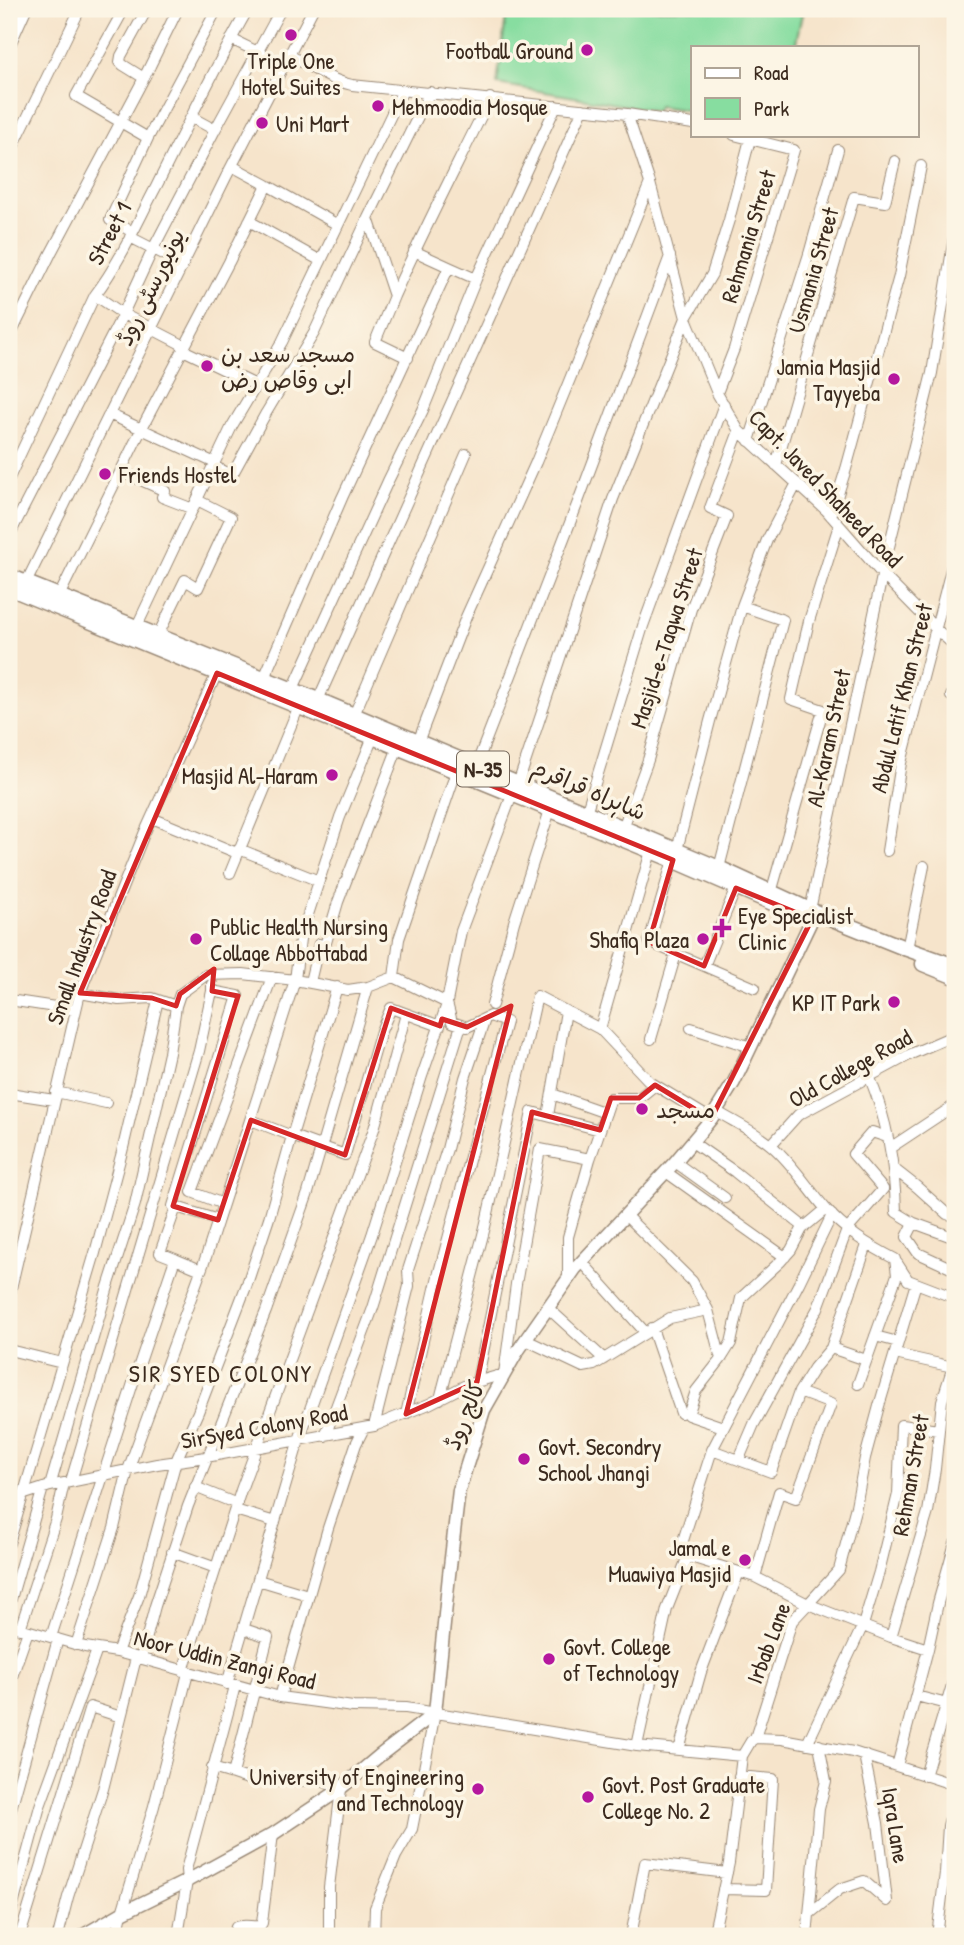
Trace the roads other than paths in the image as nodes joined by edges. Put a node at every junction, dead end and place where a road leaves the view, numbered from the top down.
1 (26, 9) edge
2 (80, 9) edge
3 (118, 9) edge
4 (147, 9) edge
5 (178, 9) edge
6 (217, 9) edge
7 (248, 9) edge
8 (281, 9) edge
9 (313, 9) edge
10 (231, 39) junction
11 (9, 47) edge
12 (258, 51) junction
13 (289, 55) junction
14 (284, 65) junction
15 (145, 78) junction
16 (403, 90) junction
17 (430, 92) junction
18 (490, 99) junction
19 (556, 106) junction
20 (583, 109) junction
21 (626, 114) junction
22 (191, 117) junction
23 (121, 121) junction
24 (691, 124) edge
25 (215, 130) junction
26 (738, 136) edge
27 (148, 138) junction
28 (750, 139) junction
29 (838, 150) dead end
30 (9, 155) edge
31 (895, 161) dead end
32 (232, 166) junction
33 (921, 166) dead end
34 (650, 183) junction
35 (267, 185) junction
36 (368, 218) junction
37 (249, 221) junction
38 (338, 225) junction
39 (955, 231) edge
40 (132, 234) junction
41 (153, 249) junction
42 (414, 251) junction
43 (670, 256) junction
44 (321, 261) junction
45 (183, 264) junction
46 (449, 267) junction
47 (476, 279) junction
48 (95, 295) junction
49 (394, 296) junction
50 (123, 314) junction
51 (686, 318) junction
52 (151, 328) junction
53 (9, 338) edge
54 (184, 348) junction
55 (408, 358) junction
56 (256, 385) junction
57 (718, 393) junction
58 (724, 404) junction
59 (109, 414) junction
60 (142, 428) junction
61 (739, 431) junction
62 (749, 441) junction
63 (466, 454) dead end
64 (214, 464) junction
65 (776, 465) junction
66 (121, 471) junction
67 (9, 478) edge
68 (797, 483) junction
69 (195, 504) junction
70 (835, 520) junction
71 (9, 536) edge
72 (955, 554) edge
73 (883, 575) junction
74 (9, 576) edge
75 (26, 583) junction
76 (9, 588) edge
77 (59, 596) junction
78 (742, 606) junction
79 (137, 626) junction
80 (936, 629) junction
81 (158, 635) junction
82 (955, 646) edge
83 (220, 667) junction
84 (264, 678) junction
85 (955, 688) edge
86 (293, 690) junction
87 (955, 699) edge
88 (318, 700) junction
89 (299, 706) junction
90 (354, 715) junction
91 (373, 737) junction
92 (418, 742) junction
93 (398, 747) junction
94 (476, 766) junction
95 (456, 772) junction
96 (515, 790) junction
97 (550, 810) junction
98 (586, 813) junction
99 (152, 818) junction
100 (624, 828) junction
101 (238, 851) junction
102 (651, 851) junction
103 (887, 851) dead end
104 (675, 855) junction
105 (925, 866) dead end
106 (719, 868) junction
107 (230, 873) dead end
108 (319, 881) junction
109 (736, 888) junction
110 (771, 893) junction
111 (811, 915) junction
112 (907, 949) junction
113 (676, 954) junction
114 (704, 966) junction
115 (955, 966) edge
116 (214, 975) junction
117 (272, 977) junction
118 (394, 977) junction
119 (955, 977) edge
120 (295, 980) junction
121 (310, 982) junction
122 (368, 987) junction
123 (337, 988) junction
124 (755, 988) dead end
125 (212, 990) junction
126 (80, 993) junction
127 (9, 1000) edge
128 (158, 1000) junction
129 (447, 1003) junction
130 (492, 1005) dead end
131 (176, 1006) junction
132 (75, 1010) junction
133 (566, 1011) junction
134 (406, 1014) junction
135 (485, 1019) junction
136 (461, 1025) junction
137 (440, 1026) junction
138 (691, 1028) dead end
139 (600, 1029) junction
140 (955, 1035) edge
141 (651, 1039) dead end
142 (751, 1047) junction
143 (870, 1078) junction
144 (655, 1085) junction
145 (9, 1093) edge
146 (552, 1094) junction
147 (55, 1096) junction
148 (106, 1102) dead end
149 (955, 1105) edge
150 (606, 1112) junction
151 (714, 1115) junction
152 (548, 1116) junction
153 (251, 1120) junction
154 (600, 1130) junction
155 (292, 1136) junction
156 (887, 1137) junction
157 (692, 1142) junction
158 (771, 1145) junction
159 (321, 1148) junction
160 (890, 1148) junction
161 (590, 1159) junction
162 (670, 1167) junction
163 (894, 1169) junction
164 (725, 1198) dead end
165 (223, 1204) junction
166 (176, 1207) junction
167 (829, 1212) junction
168 (625, 1215) junction
169 (955, 1217) edge
170 (218, 1220) junction
171 (914, 1223) junction
172 (804, 1227) junction
173 (847, 1230) junction
174 (955, 1238) edge
175 (867, 1245) junction
176 (785, 1257) junction
177 (175, 1259) junction
178 (895, 1259) junction
179 (582, 1262) junction
180 (201, 1270) junction
181 (955, 1270) edge
182 (568, 1279) junction
183 (916, 1283) junction
184 (9, 1297) edge
185 (955, 1298) edge
186 (548, 1308) junction
187 (708, 1310) junction
188 (649, 1330) junction
189 (875, 1336) junction
190 (526, 1340) junction
191 (898, 1342) junction
192 (831, 1348) junction
193 (9, 1350) edge
194 (894, 1354) junction
195 (604, 1359) junction
196 (721, 1359) junction
197 (866, 1360) junction
198 (62, 1363) junction
199 (954, 1363) edge
200 (504, 1374) junction
201 (477, 1382) junction
202 (858, 1384) dead end
203 (799, 1392) junction
204 (440, 1399) junction
205 (681, 1413) dead end
206 (406, 1414) junction
207 (369, 1427) junction
208 (723, 1427) junction
209 (939, 1430) junction
210 (325, 1436) junction
211 (299, 1440) junction
212 (256, 1447) junction
213 (712, 1450) junction
214 (206, 1457) junction
215 (739, 1459) junction
216 (176, 1461) junction
217 (128, 1470) junction
218 (104, 1475) junction
219 (67, 1482) junction
220 (46, 1487) junction
221 (195, 1487) junction
222 (24, 1494) junction
223 (9, 1499) edge
224 (236, 1507) junction
225 (275, 1522) junction
226 (9, 1543) edge
227 (955, 1543) edge
228 (173, 1552) junction
229 (688, 1556) junction
230 (216, 1568) junction
231 (739, 1572) junction
232 (755, 1577) junction
233 (258, 1580) junction
234 (308, 1595) junction
235 (808, 1604) junction
236 (9, 1606) edge
237 (9, 1625) edge
238 (863, 1625) junction
239 (244, 1629) junction
240 (24, 1630) junction
241 (891, 1637) junction
242 (55, 1638) junction
243 (76, 1644) junction
244 (928, 1649) junction
245 (97, 1650) junction
246 (117, 1652) junction
247 (138, 1658) junction
248 (186, 1672) junction
249 (955, 1675) edge
250 (9, 1685) edge
251 (231, 1685) junction
252 (254, 1691) junction
253 (916, 1696) junction
254 (280, 1697) junction
255 (951, 1705) edge
256 (435, 1713) junction
257 (121, 1717) junction
258 (755, 1738) junction
259 (813, 1745) junction
260 (637, 1746) junction
261 (679, 1750) junction
262 (864, 1755) junction
263 (742, 1756) junction
264 (897, 1766) junction
265 (212, 1768) junction
266 (233, 1774) junction
267 (739, 1776) junction
268 (925, 1776) junction
269 (955, 1785) edge
270 (341, 1788) junction
271 (955, 1798) edge
272 (9, 1816) edge
273 (273, 1834) junction
274 (727, 1873) junction
275 (187, 1881) junction
276 (723, 1889) junction
277 (122, 1913) junction
278 (809, 1914) junction
279 (9, 1920) edge
280 (20, 1936) edge
281 (58, 1936) edge
282 (82, 1936) edge
283 (117, 1936) edge
284 (178, 1936) edge
285 (233, 1936) edge
286 (329, 1936) edge
287 (373, 1936) edge
288 (631, 1936) edge
289 (713, 1936) edge
290 (807, 1936) edge
291 (937, 1936) edge

1 - 11 street
2 - 30 street
3 - 23 street
4 - 15 street
5 - 15 street
6 - 27 street
7 - 10 street, Street 1
8 - 12 street
9 - 13 street, یونیورسٹی روڈ
10 - 12 street
10 - 22 street, Street 1
12 - 14 street
12 - 25 street
13 - 14 street, یونیورسٹی روڈ
13 - 16 street
14 - 32 street, یونیورسٹی روڈ
15 - 23 street
16 - 17 street
16 - 38 street
17 - 18 street
17 - 36 street
18 - 19 street
18 - 42 street
19 - 20 street
19 - 47 street
20 - 21 street
20 - 88 street
21 - 24 street
21 - 34 street, Capt. Javed Shaheed Road
22 - 25 street
22 - 40 street, Street 1
23 - 27 street
23 - 53 street
25 - 41 street
26 - 28 street, Rehmania Street
27 - 40 street
28 - 51 street
28 - 57 street, Rehmania Street
29 - 62 street
31 - 65 street, Usmania Street
32 - 35 street
32 - 45 street, یونیورسٹی روڈ
33 - 70 street
34 - 43 street, Capt. Javed Shaheed Road
34 - 92 street
35 - 37 street
35 - 38 street
36 - 49 street
36 - 64 street
37 - 44 street
37 - 54 street
38 - 44 street
39 - 73 street, Al-Karam Street
40 - 41 street
40 - 48 street, Street 1
41 - 45 street
41 - 50 street
42 - 46 street
42 - 49 street
43 - 51 street, Capt. Javed Shaheed Road
43 - 94 street
44 - 56 street
45 - 52 street, یونیورسٹی روڈ
46 - 47 street
46 - 55 street
47 - 86 street
48 - 50 street
48 - 67 street, Street 1
49 - 55 street
50 - 52 street
50 - 71 street
51 - 57 street, Capt. Javed Shaheed Road
51 - 96 street
52 - 54 street
52 - 59 street, یونیورسٹی روڈ
54 - 56 street
54 - 60 street
55 - 84 street
56 - 64 street
57 - 58 street, Capt. Javed Shaheed Road
58 - 61 street, Capt. Javed Shaheed Road
58 - 98 street
59 - 60 street
59 - 75 street, یونیورسٹی روڈ
60 - 64 street
60 - 66 street
61 - 62 street, Capt. Javed Shaheed Road
61 - 100 street, Masjid-e-Taqwa Street
62 - 65 street, Capt. Javed Shaheed Road
63 - 90 street
64 - 69 street
65 - 68 street, Capt. Javed Shaheed Road
66 - 69 street
66 - 77 street
68 - 70 street, Capt. Javed Shaheed Road
68 - 78 street
69 - 79 street
69 - 81 street
70 - 73 street, Capt. Javed Shaheed Road
70 - 110 street
72 - 80 street, Abdul Latif Khan Street
73 - 80 street, Capt. Javed Shaheed Road
73 - 111 street, Al-Karam Street
74 - 75 highway, شاہراہ قراقرم / N-35
75 - 77 highway, شاہراہ قراقرم / N-35
76 - 83 highway, شاہراہ قراقرم / N-35
77 - 79 highway, شاہراہ قراقرم / N-35
78 - 104 street
78 - 106 street
79 - 81 highway, شاہراہ قراقرم / N-35
80 - 82 street, Capt. Javed Shaheed Road
80 - 103 street, Abdul Latif Khan Street
81 - 83 highway, شاہراہ قراقرم / N-35
83 - 84 highway, شاہراہ قراقرم / N-35
83 - 89 highway, شاہراہ قراقرم / N-35
83 - 99 street, Small Industry Road
84 - 86 highway, شاہراہ قراقرم / N-35
85 - 87 street
86 - 88 highway, شاہراہ قراقرم / N-35
88 - 90 highway, شاہراہ قراقرم / N-35
89 - 91 highway, شاہراہ قراقرم / N-35
89 - 101 street
90 - 92 highway, شاہراہ قراقرم / N-35
91 - 93 highway, شاہراہ قراقرم / N-35
91 - 108 street
92 - 94 highway, شاہراہ قراقرم / N-35
93 - 95 highway, شاہراہ قراقرم / N-35
93 - 121 street
94 - 96 highway, شاہراہ قراقرم / N-35
95 - 96 highway, شاہراہ قراقرم / N-35
95 - 118 street
96 - 97 highway, شاہراہ قراقرم / N-35
96 - 98 highway, شاہراہ قراقرم / N-35
96 - 129 street
97 - 102 highway, شاہراہ قراقرم / N-35
97 - 130 street
98 - 100 highway, شاہراہ قراقرم / N-35
99 - 101 street
99 - 126 street, Small Industry Road
100 - 104 highway, شاہراہ قراقرم / N-35
101 - 107 street
101 - 108 street
102 - 104 highway, شاہراہ قراقرم / N-35
102 - 139 street
104 - 106 highway, شاہراہ قراقرم / N-35
104 - 109 highway, شاہراہ قراقرم / N-35
104 - 113 street
105 - 112 street
106 - 110 highway, شاہراہ قراقرم / N-35
108 - 120 street
109 - 111 highway, شاہراہ قراقرم / N-35
109 - 114 street
110 - 111 highway, شاہراہ قراقرم / N-35
111 - 112 highway, شاہراہ قراقرم / N-35
111 - 119 highway, شاہراہ قراقرم / N-35
111 - 142 main road, کالج روڈ
112 - 115 highway, شاہراہ قراقرم / N-35
113 - 114 street
113 - 141 street
114 - 124 street
116 - 117 street
116 - 125 street
116 - 131 street
117 - 120 street
117 - 165 street
118 - 122 street
118 - 129 street
120 - 121 street
120 - 153 street
121 - 123 street
122 - 123 street
122 - 159 street
123 - 155 street
125 - 166 street
125 - 219 street
126 - 128 street
126 - 132 street, Small Industry Road
127 - 132 street
128 - 131 street
128 - 198 street
129 - 136 street
129 - 137 street
131 - 220 street
132 - 147 street, Small Industry Road
133 - 139 street
133 - 146 street
133 - 204 street
134 - 137 street
134 - 159 street
134 - 212 street
135 - 136 street
135 - 206 street
135 - 207 street
136 - 210 street
137 - 211 street
138 - 142 street
139 - 144 street
140 - 143 street, Old College Road
142 - 151 main road, کالج روڈ
143 - 156 street
143 - 158 street, Old College Road
144 - 150 street
144 - 151 street
145 - 147 street
146 - 150 street
146 - 152 street
147 - 148 street
147 - 184 street, Small Industry Road
149 - 160 street
150 - 154 street
151 - 157 main road, کالج روڈ
151 - 158 street
152 - 154 street
152 - 201 street
153 - 155 street
153 - 165 street
154 - 161 street
155 - 159 street
155 - 216 street
156 - 160 street
156 - 173 street
157 - 162 main road, کالج روڈ
157 - 172 street
158 - 167 street
159 - 214 street
160 - 163 street
161 - 182 street
161 - 200 street
162 - 164 street
162 - 168 main road, کالج روڈ
162 - 176 street
163 - 169 street
163 - 171 street
165 - 170 street
166 - 170 street
166 - 177 street
167 - 172 street
167 - 173 street
167 - 208 street
168 - 179 main road, کالج روڈ
168 - 187 street
170 - 180 street
171 - 174 street
171 - 181 street
172 - 176 street
173 - 175 street
173 - 215 street
175 - 178 street
175 - 192 street
176 - 196 street
177 - 180 street
177 - 218 street
178 - 183 street
178 - 189 street
179 - 182 main road, کالج روڈ
179 - 188 street
180 - 217 street
182 - 186 main road, کالج روڈ
183 - 185 street
183 - 191 street
186 - 190 main road, کالج روڈ
186 - 195 street
187 - 188 street
187 - 196 street
188 - 195 street
188 - 205 street
189 - 191 street
189 - 197 street
190 - 195 street
190 - 200 main road, کالج روڈ
191 - 194 street
192 - 197 street
192 - 203 street
193 - 198 street
194 - 199 street
194 - 235 street
196 - 208 street
197 - 202 street
198 - 222 street
199 - 209 street, Rehman Street
200 - 201 street, SirSyed Colony Road
200 - 256 main road, کالج روڈ
201 - 204 street, SirSyed Colony Road
203 - 215 street
203 - 232 street, Irbab Lane
204 - 206 street, SirSyed Colony Road
206 - 207 street, SirSyed Colony Road
207 - 210 street, SirSyed Colony Road
207 - 234 street
208 - 213 street
209 - 238 street
209 - 241 street, Rehman Street
210 - 211 street, SirSyed Colony Road
211 - 212 street, SirSyed Colony Road
211 - 225 street
212 - 214 street, SirSyed Colony Road
212 - 224 street
213 - 215 street
213 - 229 street
214 - 216 street, SirSyed Colony Road
214 - 221 street
216 - 217 street, SirSyed Colony Road
216 - 246 street
217 - 218 street, SirSyed Colony Road
217 - 243 street
218 - 219 street, SirSyed Colony Road
218 - 242 street
219 - 220 street, SirSyed Colony Road
219 - 240 street
220 - 222 street, SirSyed Colony Road
220 - 236 street
221 - 224 street
221 - 228 street
222 - 223 street, SirSyed Colony Road
222 - 226 street
224 - 225 street
224 - 230 street
225 - 233 street
227 - 244 street
228 - 230 street
228 - 247 street
229 - 231 street
229 - 260 street
230 - 248 street
231 - 232 street
231 - 261 street
232 - 235 street, Irbab Lane
233 - 234 street
233 - 239 street
234 - 254 street
235 - 238 street
235 - 258 street, Irbab Lane
237 - 240 street, Noor Uddin Zangi Road
238 - 241 street
238 - 259 street
239 - 251 street
239 - 252 street
240 - 242 street, Noor Uddin Zangi Road
240 - 250 street
241 - 244 street
242 - 243 street, Noor Uddin Zangi Road
242 - 272 street
243 - 245 street, Noor Uddin Zangi Road
244 - 253 street
245 - 246 street, Noor Uddin Zangi Road
245 - 279 street
246 - 247 street, Noor Uddin Zangi Road
247 - 248 street, Noor Uddin Zangi Road
247 - 257 street
248 - 251 street, Noor Uddin Zangi Road
248 - 277 street
249 - 255 street
251 - 252 street, Noor Uddin Zangi Road
251 - 265 street
252 - 254 street, Noor Uddin Zangi Road
252 - 266 street
253 - 255 street
253 - 264 street
254 - 256 street, Noor Uddin Zangi Road
255 - 268 street
256 - 260 street
256 - 270 main road
256 - 287 street
257 - 280 street
257 - 281 street
258 - 259 street
258 - 263 street, Irbab Lane
259 - 262 street
259 - 278 street
260 - 261 street
261 - 263 street
262 - 264 street
262 - 278 street, Iqra Lane
263 - 267 street
264 - 268 street
265 - 266 street
265 - 275 street
266 - 270 street
267 - 274 street
267 - 276 street
268 - 269 street
270 - 273 main road
270 - 286 street
271 - 291 street
273 - 275 main road
273 - 285 street
274 - 276 street
274 - 288 street
275 - 277 main road
275 - 284 street
276 - 289 street
277 - 282 main road
277 - 283 street
278 - 290 street

